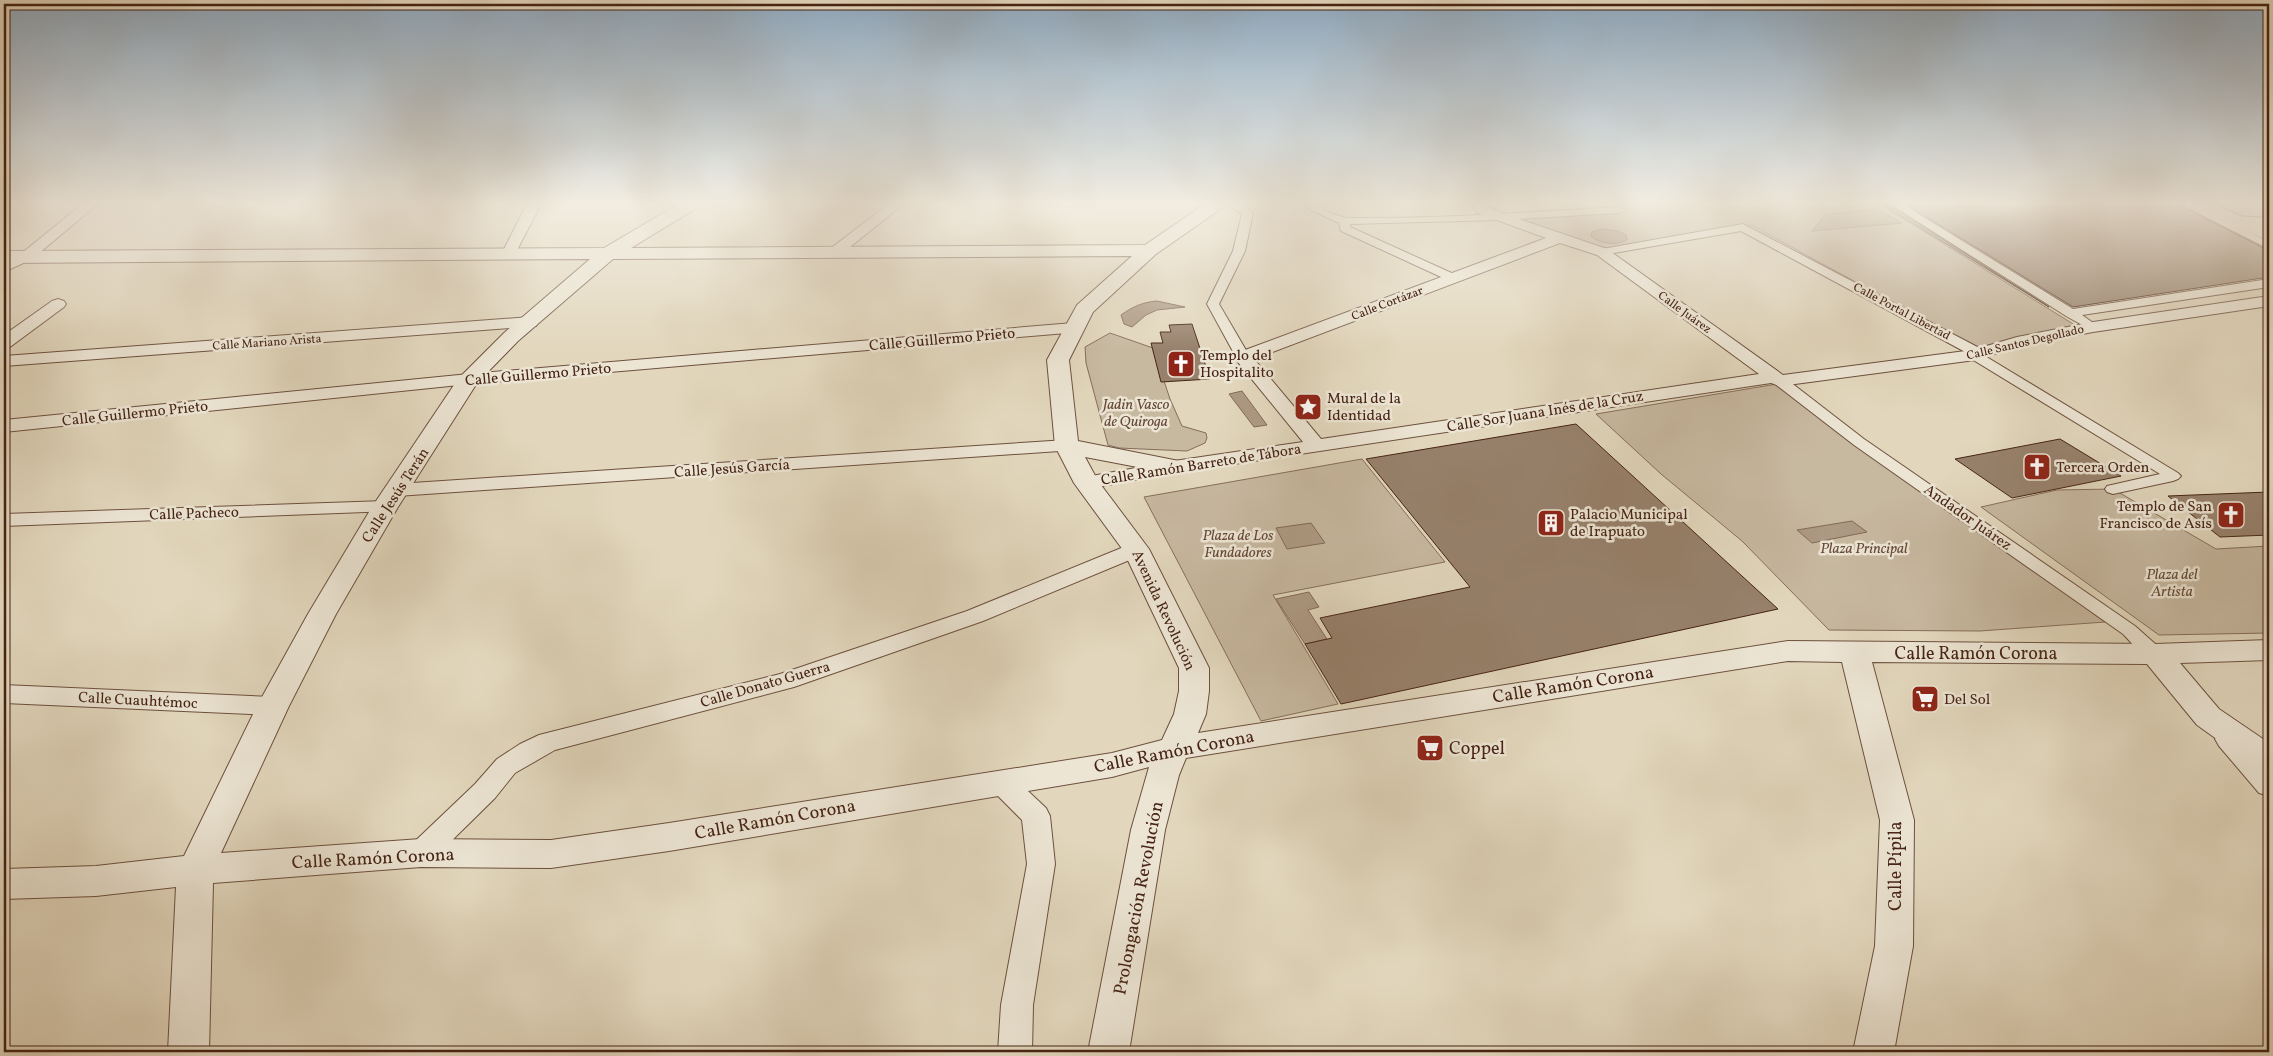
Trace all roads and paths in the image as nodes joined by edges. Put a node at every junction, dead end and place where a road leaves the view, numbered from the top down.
1 (33, 251) edge
2 (612, 251) edge
3 (948, 251) edge
4 (1148, 251) edge
5 (1239, 251) edge
6 (1394, 251) edge
7 (1523, 251) edge
8 (1606, 251) edge
9 (1788, 251) edge
10 (1971, 251) edge
11 (835, 252) joint
12 (1602, 252) joint
13 (509, 253) joint
14 (607, 254) junction
15 (27, 256) junction
16 (4, 257) edge
17 (4, 267) edge
18 (1452, 278) junction
19 (2269, 283) edge
20 (2269, 301) edge
21 (58, 304) dead end
22 (2070, 313) junction
23 (530, 322) junction
24 (2093, 327) junction
25 (1074, 328) junction
26 (4, 343) edge
27 (1978, 354) junction
28 (1243, 357) junction
29 (4, 361) edge
30 (469, 379) junction
31 (1778, 379) junction
32 (4, 426) edge
33 (1067, 446) junction
34 (1316, 446) junction
35 (1174, 467) junction
36 (1086, 483) junction
37 (2113, 489) dead end
38 (391, 498) junction
39 (4, 520) edge
40 (1136, 549) junction
41 (2269, 650) edge
42 (1855, 653) junction
43 (2155, 654) junction
44 (4, 694) edge
45 (273, 706) junction
46 (2208, 717) junction
47 (1176, 748) junction
48 (2269, 759) edge
49 (1002, 783) junction
50 (2269, 786) edge
51 (420, 853) junction
52 (195, 870) junction
53 (4, 884) edge
54 (188, 1052) edge
55 (1015, 1052) edge
56 (1109, 1052) edge
57 (1874, 1052) edge

1 - 15 street
2 - 14 street, Calle Jesús Terán
3 - 11 street
4 - 25 street, Avenida Revolución
5 - 28 street
6 - 18 street
7 - 18 street, Calle Cortázar
8 - 12 street
9 - 27 street, Calle Portal Libertad
10 - 22 street
11 - 14 street
12 - 31 street, Calle Juárez
13 - 14 street
13 - 15 street
14 - 23 street, Calle Jesús Terán
15 - 16 street
15 - 17 street
18 - 28 street, Calle Cortázar
19 - 22 street
20 - 24 street, Calle Santos Degollado
21 - 26 street
22 - 24 street
23 - 29 street, Calle Mariano Arista
23 - 30 street, Calle Jesús Terán
24 - 27 street, Calle Santos Degollado
25 - 30 street, Calle Guillermo Prieto
25 - 33 street, Avenida Revolución
27 - 31 street, Calle Santos Degollado
27 - 37 street, Calle Portal Libertad
28 - 34 street
30 - 32 street, Calle Guillermo Prieto
30 - 38 street, Calle Jesús Terán
31 - 34 street, Calle Sor Juana Inés de la Cruz
31 - 43 street, Andador Juárez
33 - 35 street
33 - 36 street, Avenida Revolución
33 - 38 street, Calle Jesús García
34 - 35 street, Calle Ramón Barreto de Tábora
35 - 36 street, Calle Ramón Barreto de Tábora
36 - 40 street, Avenida Revolución
38 - 39 street, Calle Pacheco
38 - 45 street, Calle Jesús Terán
40 - 47 street, Avenida Revolución
40 - 51 street, Calle Donato Guerra
41 - 43 street, Calle Ramón Corona
42 - 43 street, Calle Ramón Corona
42 - 47 street, Calle Ramón Corona
42 - 57 street, Calle Pípila
43 - 46 street
44 - 45 street, Calle Cuauhtémoc
45 - 52 street, Calle Jesús Terán
46 - 48 street
46 - 50 street
47 - 49 street, Calle Ramón Corona
47 - 56 street, Prolongación Revolución
49 - 51 street, Calle Ramón Corona
49 - 55 street
51 - 52 street, Calle Ramón Corona
52 - 53 street, Calle Ramón Corona
52 - 54 street

